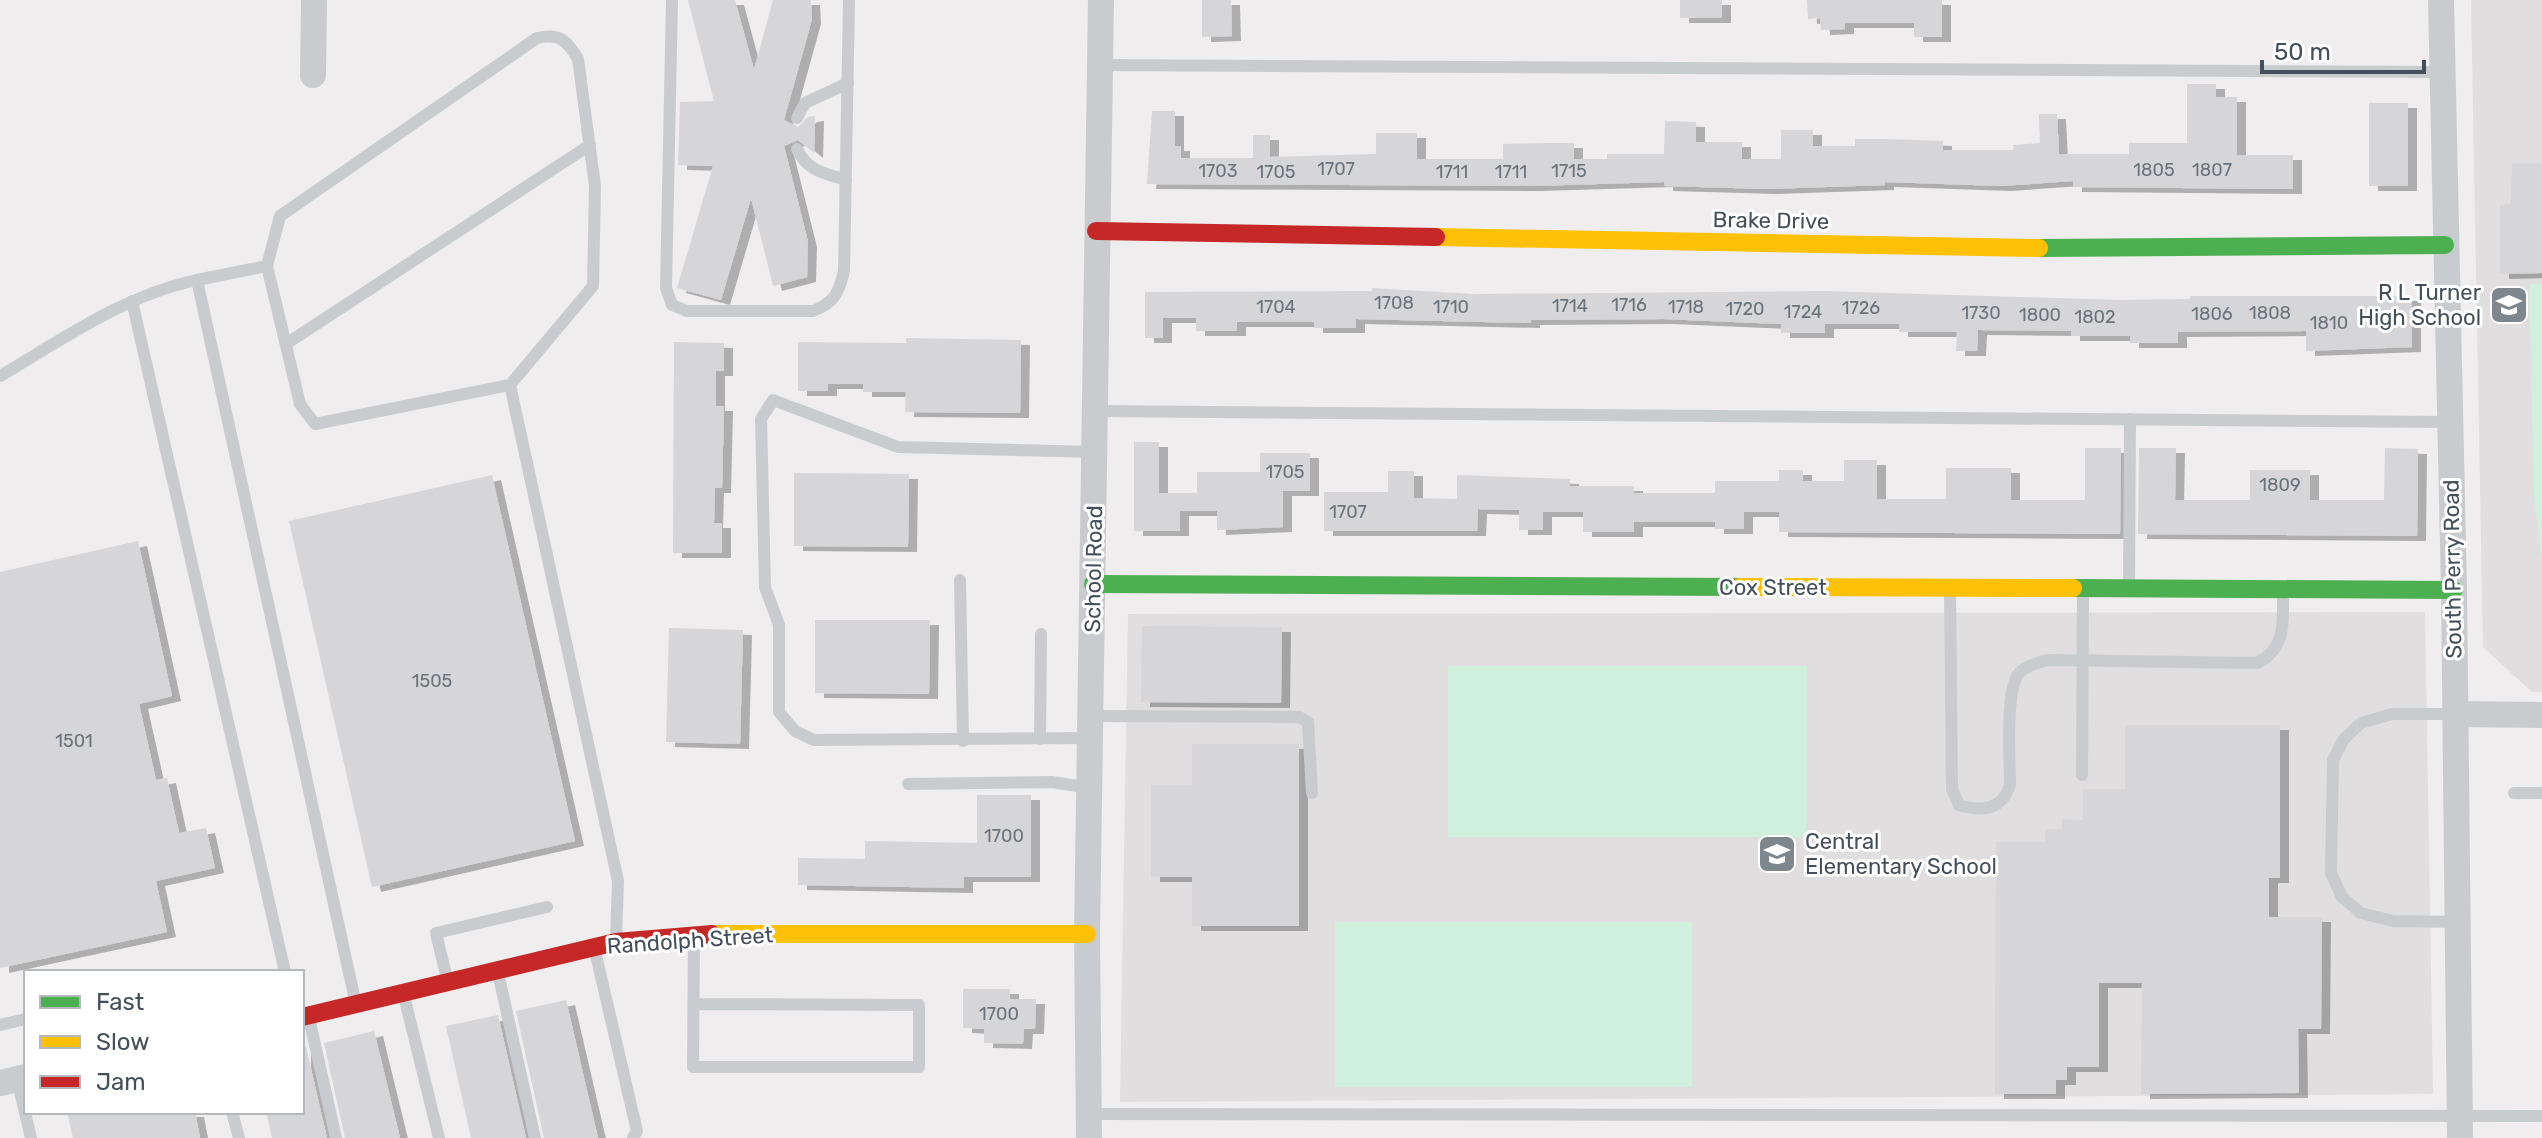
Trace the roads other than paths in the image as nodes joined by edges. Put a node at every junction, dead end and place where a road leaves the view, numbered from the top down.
1 (314, 0) edge
2 (672, 0) edge
3 (849, 0) edge
4 (1101, 0) edge
5 (2441, 0) edge
6 (1100, 65) junction
7 (2442, 72) junction
8 (313, 75) dead end
9 (848, 83) junction
10 (797, 118) dead end
11 (590, 145) junction
12 (797, 149) dead end
13 (846, 180) junction
14 (1096, 231) junction
15 (2445, 245) junction
16 (267, 266) junction
17 (197, 280) junction
18 (132, 301) junction
19 (286, 344) junction
20 (0, 376) edge
21 (510, 385) junction
22 (1094, 411) junction
23 (2130, 419) junction
24 (2449, 422) junction
25 (1094, 452) junction
26 (960, 580) dead end
27 (1093, 584) junction
28 (1950, 588) junction
29 (2083, 589) junction
30 (2129, 589) junction
31 (2283, 590) junction
32 (2454, 590) junction
33 (1041, 634) dead end
34 (2083, 661) junction
35 (2456, 714) junction
36 (2542, 715) edge
37 (1090, 727) junction
38 (1040, 739) junction
39 (963, 741) junction
40 (2082, 775) dead end
41 (908, 784) dead end
42 (1090, 788) junction
43 (1312, 793) dead end
44 (2514, 793) dead end
45 (2542, 793) edge
46 (547, 907) dead end
47 (2457, 922) junction
48 (1087, 934) junction
49 (694, 935) junction
50 (616, 942) junction
51 (594, 947) junction
52 (285, 970) edge
53 (497, 970) junction
54 (448, 982) junction
55 (403, 992) junction
56 (355, 1004) junction
57 (694, 1004) junction
58 (305, 1016) edge
59 (24, 1019) edge
60 (0, 1025) edge
61 (14, 1080) edge
62 (233, 1114) edge
63 (2542, 1116) edge
64 (1089, 1126) edge
65 (2460, 1126) edge
66 (31, 1138) edge
67 (239, 1138) edge
68 (336, 1138) edge
69 (439, 1138) edge
70 (535, 1138) edge
71 (633, 1138) edge

1 - 8 street
2 - 13 lane
3 - 9 lane
4 - 6 street, School Road
5 - 7 street, South Perry Road
6 - 7 lane
6 - 14 street, School Road
7 - 15 street, South Perry Road
9 - 10 lane
9 - 13 lane
11 - 16 lane
11 - 19 lane
11 - 21 lane
12 - 13 lane
14 - 15 street, Brake Drive
14 - 22 street, School Road
15 - 24 street, South Perry Road
16 - 17 lane
16 - 19 lane
17 - 18 lane
17 - 56 lane
18 - 20 lane
18 - 52 lane
19 - 21 lane
21 - 50 lane
22 - 23 lane
22 - 25 street, School Road
23 - 24 lane
23 - 30 lane
24 - 32 street, South Perry Road
25 - 27 street, School Road
25 - 39 lane
26 - 39 lane
27 - 28 street, Cox Street
27 - 37 street, School Road
28 - 29 street, Cox Street
28 - 34 lane
29 - 30 street, Cox Street
29 - 34 lane
30 - 31 street, Cox Street
31 - 32 street, Cox Street
31 - 34 lane
32 - 35 street, South Perry Road
33 - 38 lane
34 - 40 lane
35 - 36 street
35 - 47 street, South Perry Road
35 - 47 lane
37 - 38 lane
37 - 42 street, School Road
37 - 43 lane
38 - 39 lane
41 - 42 lane
42 - 48 street, School Road
44 - 45 lane
46 - 54 lane
47 - 65 street, South Perry Road
48 - 49 street, Randolph Street
48 - 64 street, School Road
49 - 50 street, Randolph Street
49 - 57 lane
50 - 51 street, Randolph Street
51 - 53 street, Randolph Street
51 - 71 lane
53 - 54 street, Randolph Street
53 - 70 lane
54 - 55 street, Randolph Street
55 - 56 street, Randolph Street
55 - 69 lane
56 - 58 street, Randolph Street
57 - 57 lane
58 - 68 lane
59 - 60 lane
61 - 66 lane
62 - 67 lane
63 - 65 lane
64 - 65 lane

